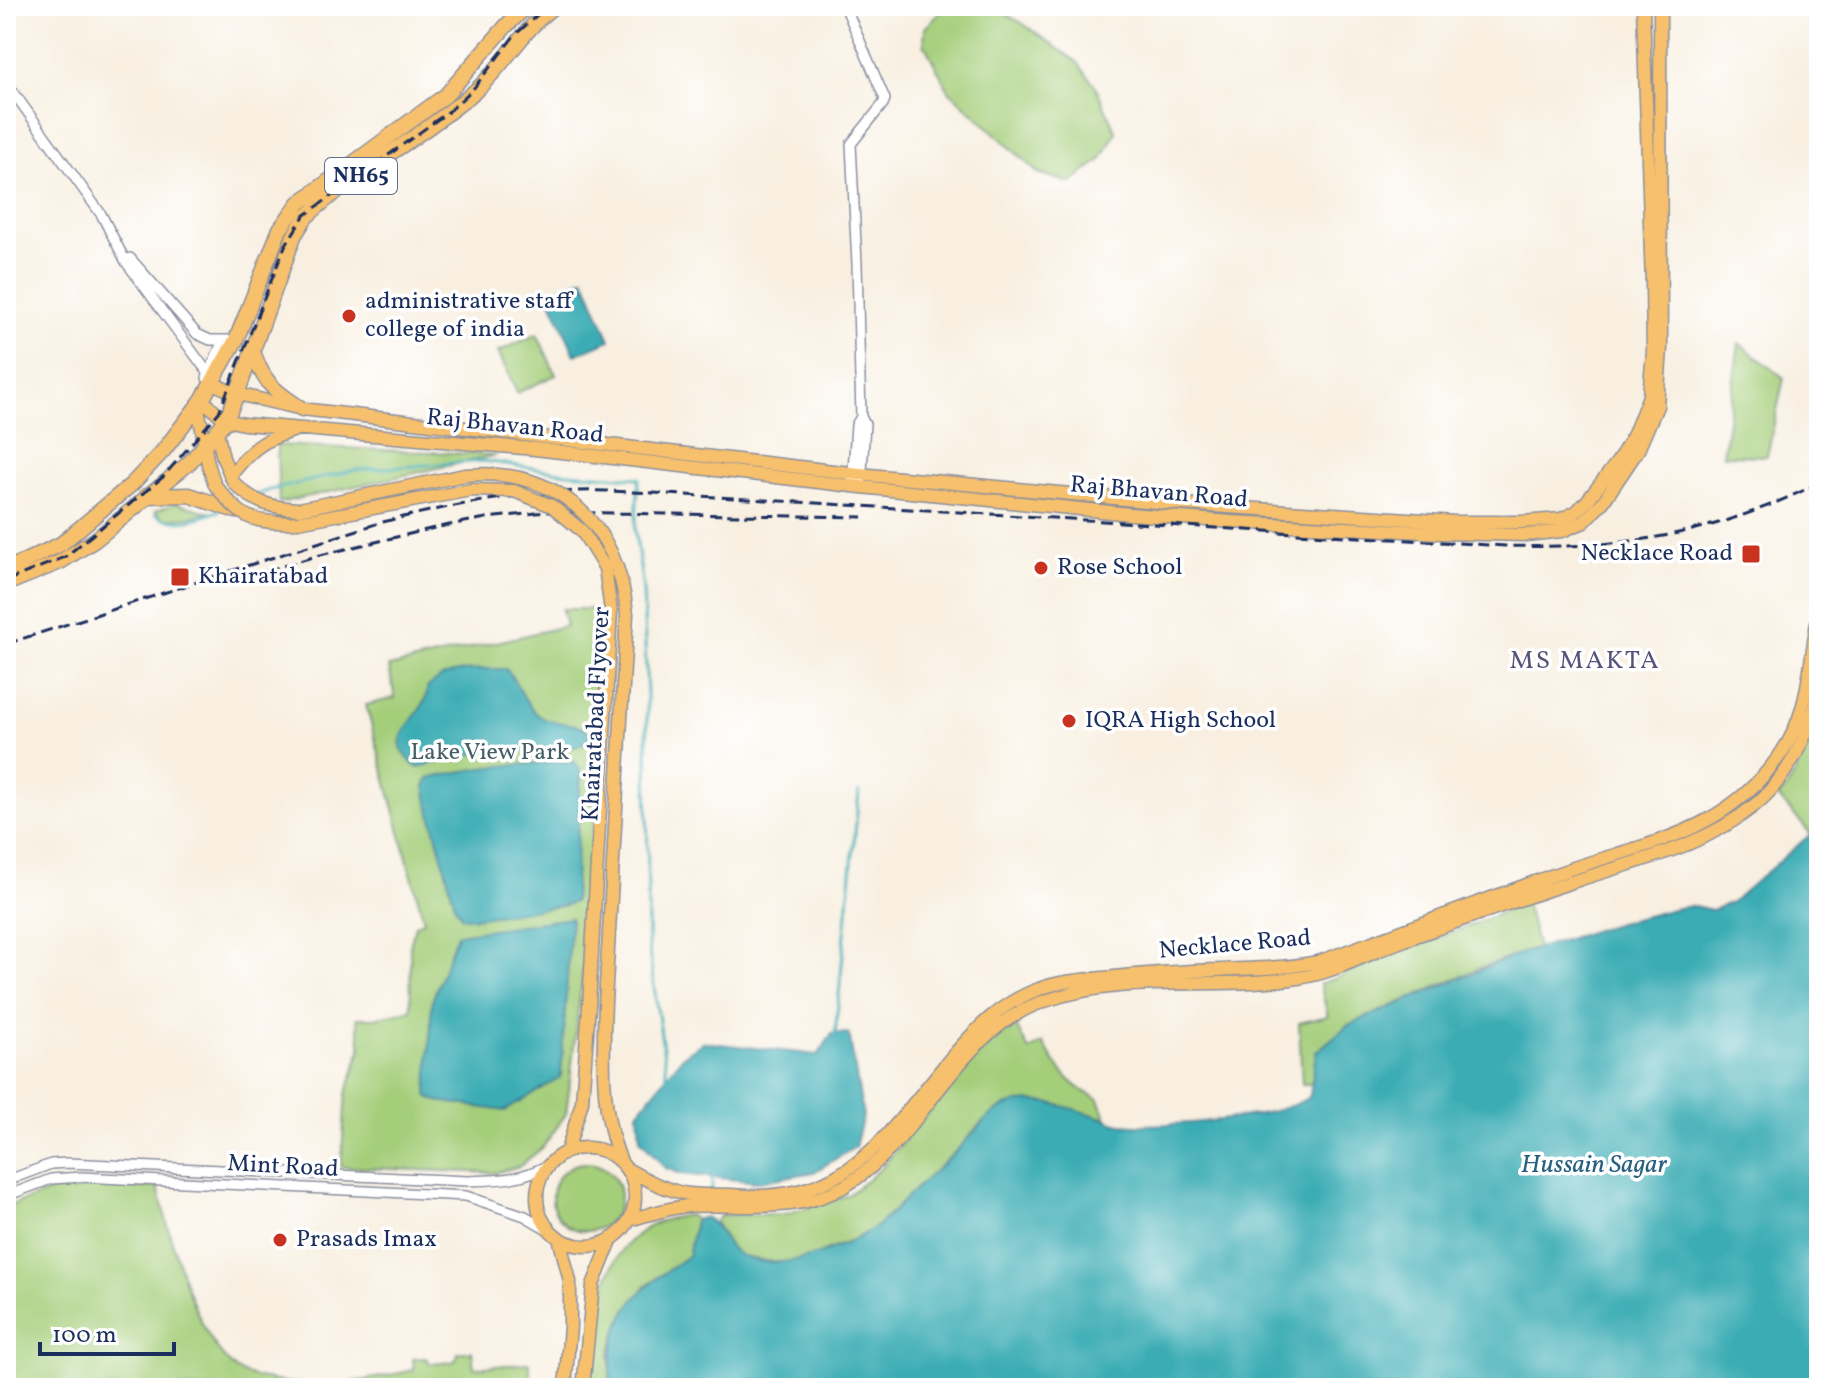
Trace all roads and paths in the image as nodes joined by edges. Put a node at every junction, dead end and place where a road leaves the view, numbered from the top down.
1 (527, 6) edge
2 (554, 6) edge
3 (845, 6) edge
4 (1643, 6) edge
5 (1660, 6) edge
6 (6, 82) edge
7 (122, 251) junction
8 (229, 340) junction
9 (252, 348) junction
10 (210, 378) junction
11 (237, 394) junction
12 (200, 404) junction
13 (302, 409) junction
14 (222, 425) junction
15 (300, 429) junction
16 (170, 443) junction
17 (205, 446) junction
18 (232, 480) junction
19 (857, 480) junction
20 (145, 496) junction
21 (236, 511) junction
22 (6, 570) edge
23 (6, 584) edge
24 (1819, 612) edge
25 (1819, 693) edge
26 (1287, 973) junction
27 (567, 1151) junction
28 (51, 1164) junction
29 (548, 1165) junction
30 (624, 1165) junction
31 (51, 1179) junction
32 (6, 1181) edge
33 (468, 1181) junction
34 (6, 1196) edge
35 (466, 1196) junction
36 (689, 1200) junction
37 (629, 1220) junction
38 (556, 1236) junction
39 (612, 1238) junction
40 (565, 1388) edge
41 (583, 1388) edge

1 - 8 highway, NH65
2 - 9 highway, NH65
3 - 19 street
4 - 19 main road, Raj Bhavan Road
5 - 19 main road, Raj Bhavan Road
6 - 7 street
7 - 8 street
7 - 10 street
8 - 10 highway, NH65
9 - 11 highway, NH65
9 - 13 highway
10 - 11 main road, Raj Bhavan Road
10 - 12 highway, NH65
10 - 16 street
11 - 13 main road, Raj Bhavan Road
11 - 14 highway, NH65
12 - 14 main road
12 - 16 highway, NH65
12 - 17 main road
13 - 19 main road, Raj Bhavan Road
14 - 15 main road, Raj Bhavan Road
14 - 17 highway
14 - 18 main road
15 - 18 main road
15 - 19 main road, Raj Bhavan Road
16 - 22 highway, NH65
17 - 20 highway
17 - 21 main road, bridge
18 - 30 main road, Khairatabad Flyover, bridge
20 - 21 highway
20 - 23 highway
21 - 27 main road, Khairatabad Flyover, bridge
24 - 26 main road, Necklace Road
25 - 26 main road, Necklace Road
26 - 36 main road, Necklace Road
27 - 29 main road
27 - 30 main road
28 - 31 street
28 - 32 street, Mint Road
28 - 33 street, Mint Road
29 - 33 street, Mint Road
29 - 38 main road
30 - 36 main road, Necklace Road
30 - 37 main road
31 - 34 street, Mint Road
31 - 35 street, Mint Road
33 - 35 street
35 - 38 street, Mint Road
36 - 37 main road, Necklace Road
37 - 39 main road
38 - 39 main road
38 - 40 main road
39 - 41 main road

